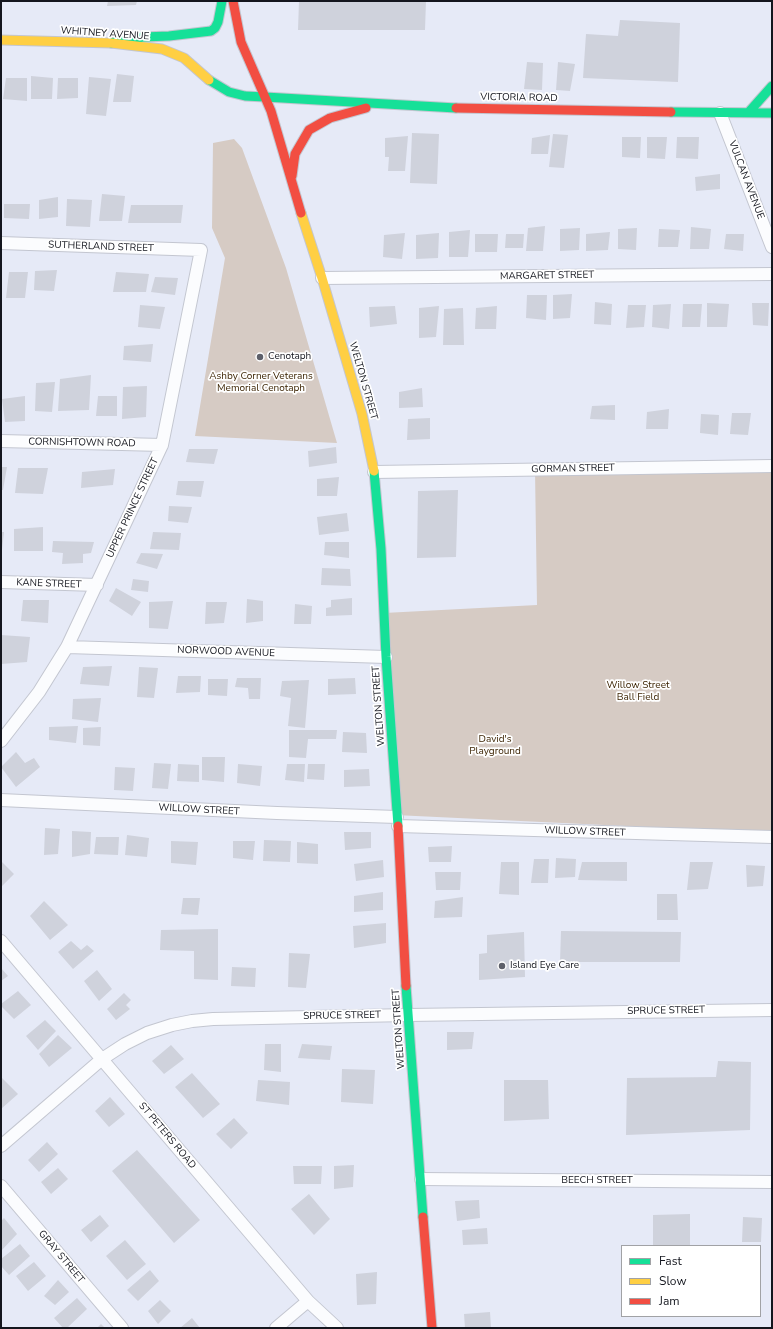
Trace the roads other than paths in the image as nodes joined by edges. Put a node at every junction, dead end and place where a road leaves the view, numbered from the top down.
1 (222, 1) edge
2 (233, 1) edge
3 (1, 40) edge
4 (111, 43) junction
5 (772, 86) edge
6 (265, 97) junction
7 (383, 104) junction
8 (720, 113) junction
9 (748, 113) junction
10 (772, 113) edge
11 (292, 182) junction
12 (1, 243) edge
13 (772, 247) edge
14 (201, 250) joint
15 (772, 274) edge
16 (322, 278) junction
17 (1, 441) edge
18 (162, 445) junction
19 (772, 466) edge
20 (374, 472) junction
21 (1, 582) edge
22 (97, 586) junction
23 (67, 647) junction
24 (386, 657) junction
25 (1, 741) edge
26 (1, 800) edge
27 (398, 822) junction
28 (772, 838) edge
29 (1, 941) edge
30 (772, 1010) edge
31 (408, 1015) junction
32 (102, 1059) junction
33 (1, 1146) edge
34 (421, 1179) junction
35 (772, 1182) edge
36 (1, 1186) edge
37 (308, 1301) junction
38 (122, 1328) edge
39 (276, 1328) edge
40 (337, 1328) edge
41 (432, 1328) edge

1 - 4 main road
2 - 6 main road, WELTON STREET
3 - 4 main road, WHITNEY AVENUE
4 - 6 main road, WHITNEY AVENUE
5 - 9 main road
6 - 7 main road, VICTORIA ROAD
6 - 11 main road, WELTON STREET
7 - 8 main road, VICTORIA ROAD
7 - 11 main road
8 - 9 main road, VICTORIA ROAD
8 - 13 street, VULCAN AVENUE
9 - 10 main road, VICTORIA ROAD
11 - 16 main road, WELTON STREET
12 - 14 street, SUTHERLAND STREET
14 - 18 street, UPPER PRINCE STREET
15 - 16 street, MARGARET STREET
16 - 20 main road, WELTON STREET
17 - 18 street, CORNISHTOWN ROAD
18 - 22 street, UPPER PRINCE STREET
19 - 20 street, GORMAN STREET
20 - 24 main road, WELTON STREET
21 - 22 street, KANE STREET
22 - 23 street, UPPER PRINCE STREET
23 - 24 street, NORWOOD AVENUE
23 - 25 street, UPPER PRINCE STREET
24 - 27 main road, WELTON STREET
26 - 27 street, WILLOW STREET
27 - 28 street, WILLOW STREET
27 - 31 main road, WELTON STREET
29 - 32 street, ST PETERS ROAD
30 - 31 street, SPRUCE STREET
31 - 32 street, SPRUCE STREET
31 - 34 main road, WELTON STREET
32 - 33 street, SPRUCE STREET
32 - 37 street, ST PETERS ROAD
34 - 35 street, BEECH STREET
34 - 41 main road, WELTON STREET
36 - 38 street, GRAY STREET
37 - 39 street
37 - 40 street, ST PETERS ROAD

